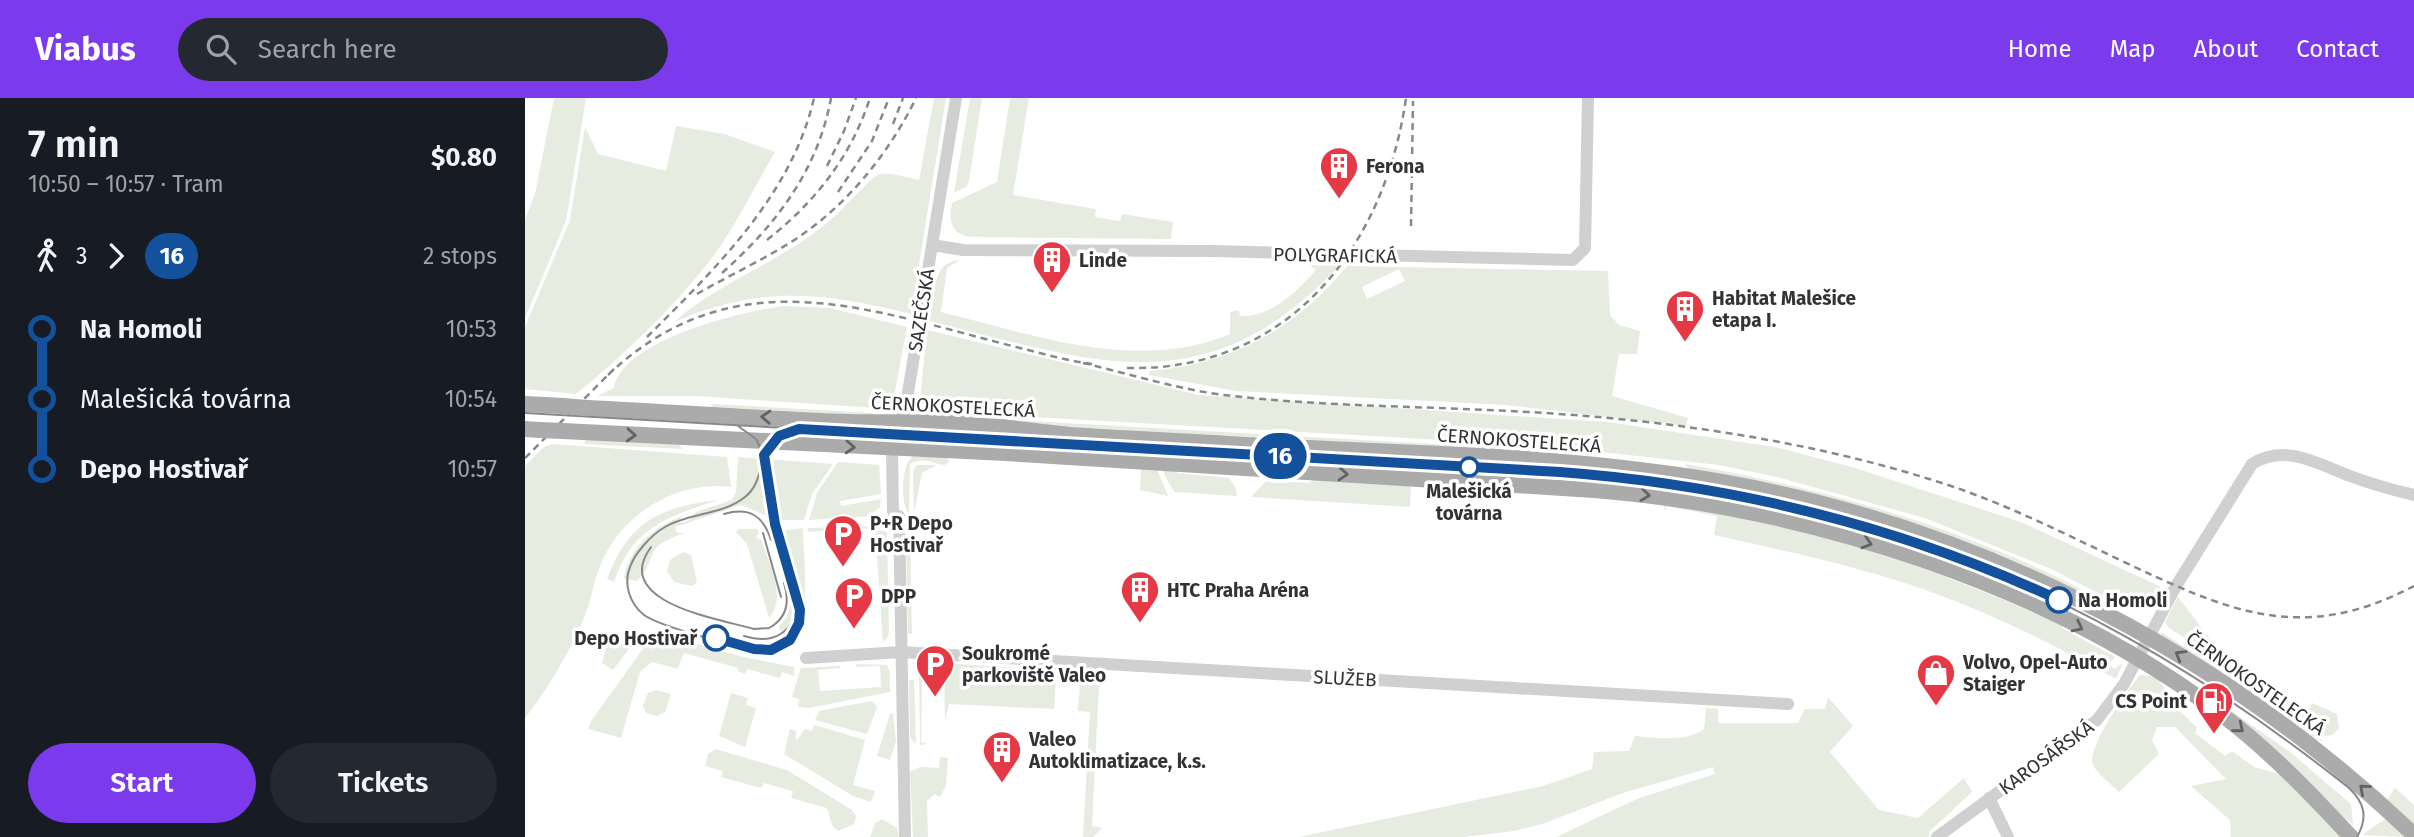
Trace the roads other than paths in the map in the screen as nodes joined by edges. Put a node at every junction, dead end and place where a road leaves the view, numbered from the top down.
1 (956, 98) edge
2 (1588, 98) edge
3 (932, 245) junction
4 (525, 404) edge
5 (532, 429) edge
6 (898, 439) junction
7 (1580, 464) junction
8 (1577, 489) junction
9 (2414, 495) edge
10 (2148, 636) junction
11 (901, 652) junction
12 (806, 658) dead end
13 (2137, 659) junction
14 (1788, 704) dead end
15 (1989, 798) junction
16 (2414, 835) edge
17 (905, 837) edge
18 (1937, 837) edge
19 (2008, 837) edge
20 (2351, 837) edge

1 - 3 street, SAZEČSKÁ
2 - 3 street, POLYGRAFICKÁ
3 - 6 street, SAZEČSKÁ
6 -> 4 main road, ČERNOKOSTELECKÁ, bridge
5 -> 6 main road, ČERNOKOSTELECKÁ, bridge
6 - 7 main road, ČERNOKOSTELECKÁ
6 -> 8 main road, ČERNOKOSTELECKÁ
6 - 11 street, SAZEČSKÁ
7 - 8 street
7 - 10 main road, ČERNOKOSTELECKÁ
8 -> 13 main road, ČERNOKOSTELECKÁ
9 - 10 street, KAROSÁŘSKÁ
10 - 13 street, KAROSÁŘSKÁ
16 -> 10 main road, ČERNOKOSTELECKÁ
11 - 12 street, SLUŽEB
11 - 14 street, SLUŽEB
11 - 17 street, SAZEČSKÁ
13 - 15 street, KAROSÁŘSKÁ
13 -> 20 main road, ČERNOKOSTELECKÁ
15 - 18 street, KAROSÁŘSKÁ
15 - 19 street

